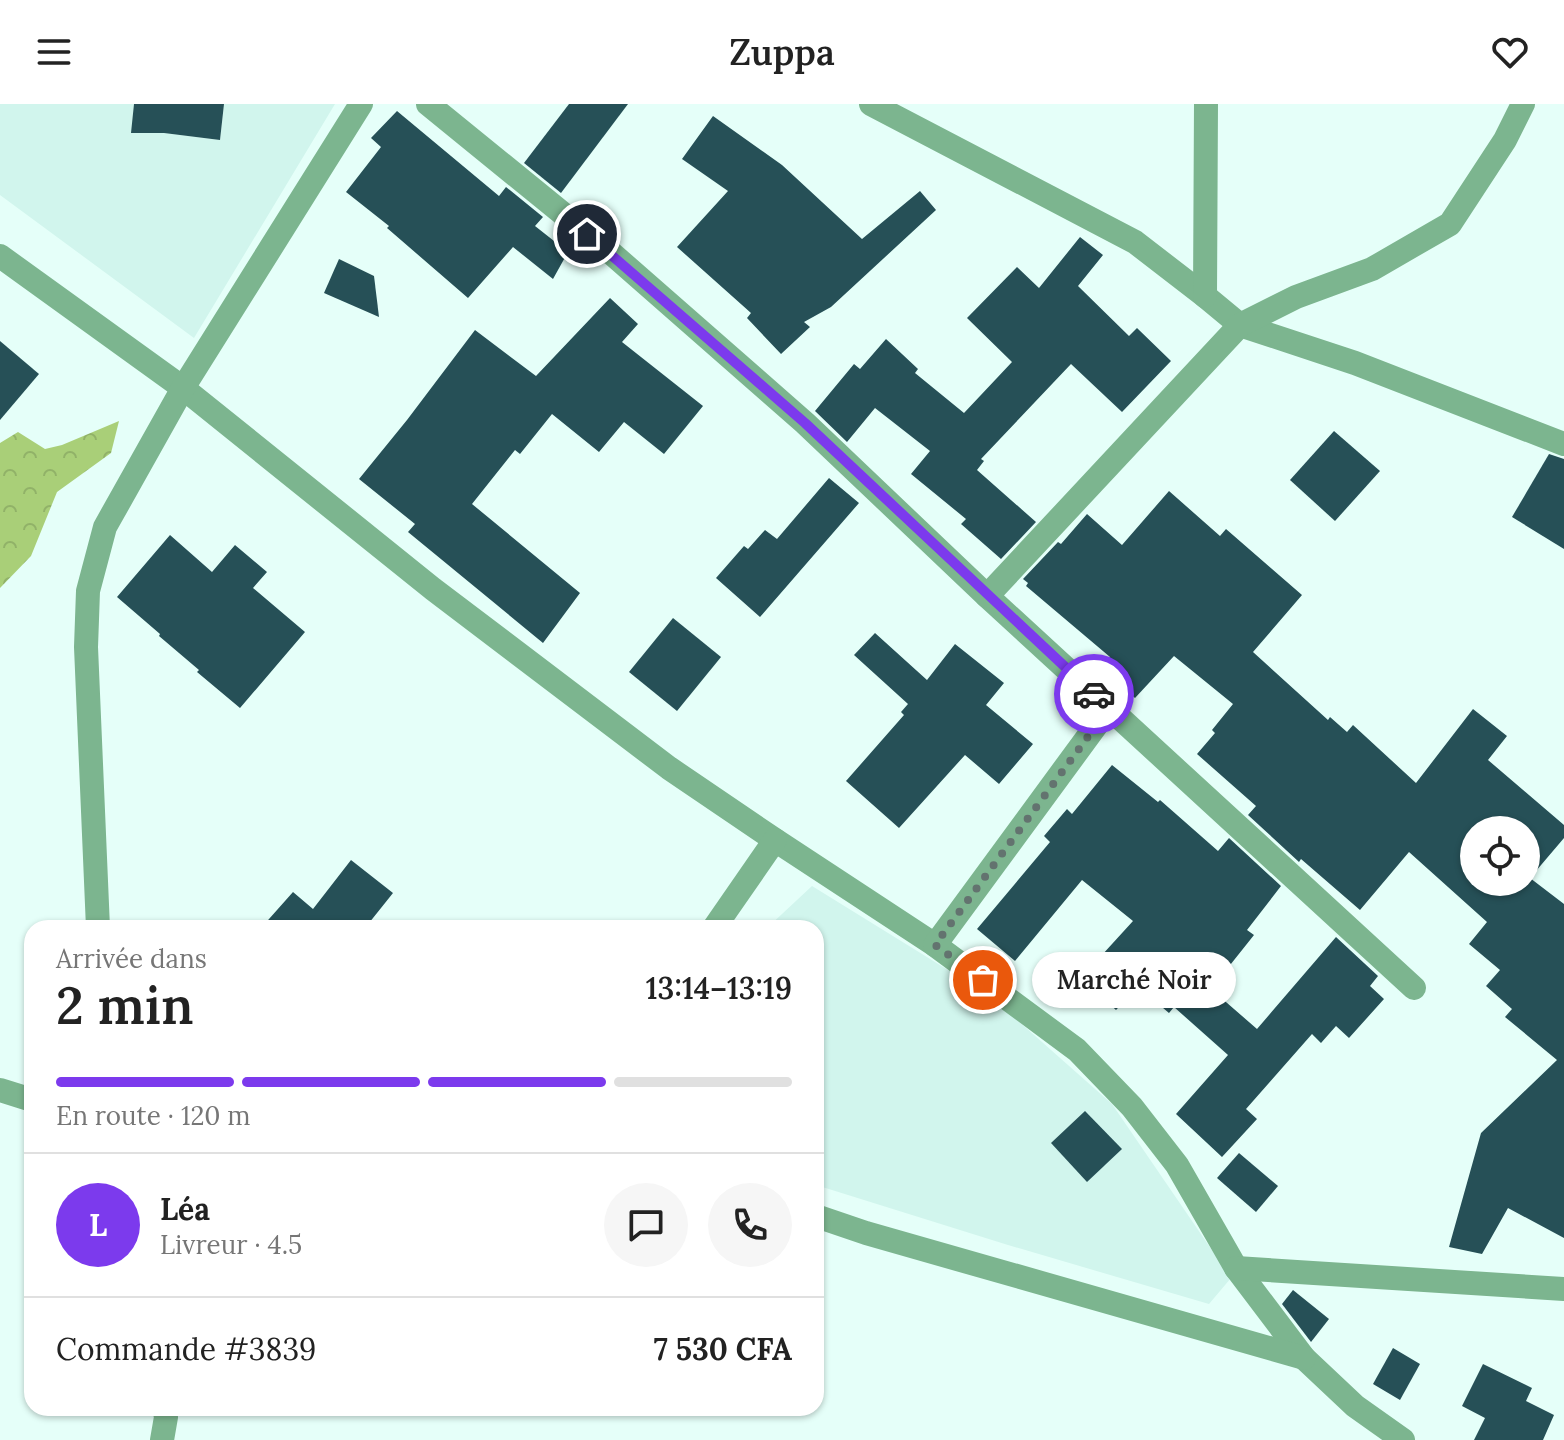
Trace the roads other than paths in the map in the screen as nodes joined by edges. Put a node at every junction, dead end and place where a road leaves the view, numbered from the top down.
1 (361, 104) edge
2 (428, 104) edge
3 (871, 104) edge
4 (1206, 104) edge
5 (1523, 104) edge
6 (0, 256) edge
7 (1205, 296) junction
8 (1240, 325) junction
9 (183, 388) junction
10 (1564, 444) edge
11 (987, 596) junction
12 (1109, 708) junction
13 (775, 840) junction
14 (98, 920) edge
15 (720, 920) edge
16 (935, 945) junction
17 (1414, 988) dead end
18 (0, 1090) edge
19 (24, 1098) edge
20 (824, 1219) edge
21 (1236, 1268) junction
22 (1564, 1289) edge
23 (1304, 1358) junction
24 (1399, 1439) edge

1 - 9 street
2 - 11 street
3 - 7 street
4 - 7 street
5 - 8 street
6 - 9 street
7 - 8 street
8 - 10 street
8 - 11 street
9 - 13 street
9 - 14 street
11 - 12 street
12 - 16 street
12 - 17 street
13 - 15 street
13 - 16 street
16 - 21 street
18 - 19 street
20 - 23 street
21 - 22 street
21 - 23 street
23 - 24 street

